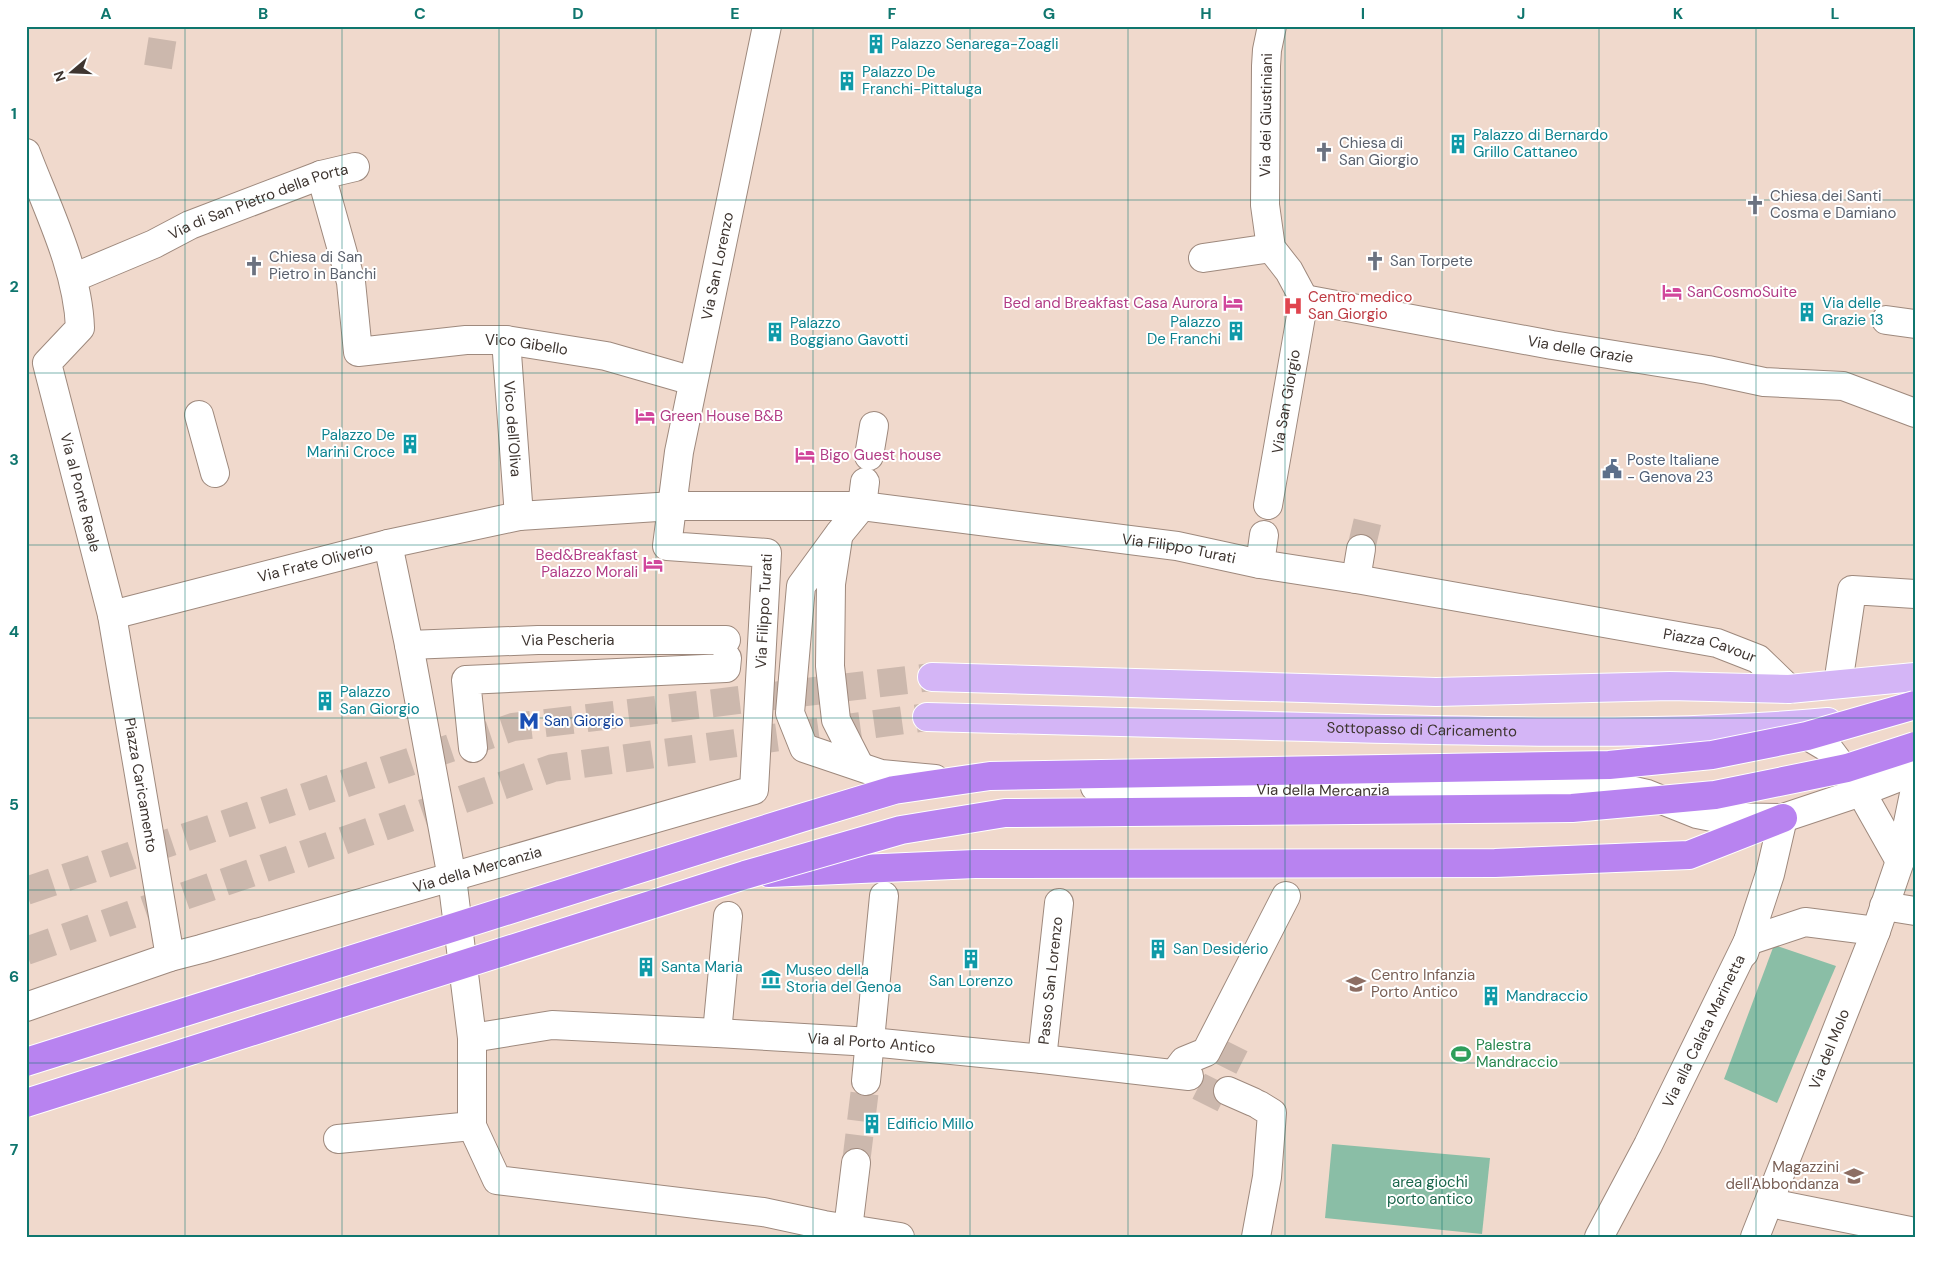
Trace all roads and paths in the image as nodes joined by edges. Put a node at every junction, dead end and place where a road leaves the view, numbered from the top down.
1 (767, 26) edge
2 (1272, 26) edge
3 (26, 152) edge
4 (356, 167) dead end
5 (321, 175) junction
6 (1271, 248) junction
7 (1203, 258) dead end
8 (71, 272) junction
9 (1304, 299) junction
10 (1886, 320) dead end
11 (1915, 324) edge
12 (506, 340) junction
13 (693, 380) junction
14 (1915, 413) edge
15 (199, 415) dead end
16 (874, 426) dead end
17 (215, 473) dead end
18 (865, 482) junction
19 (1268, 504) dead end
20 (672, 506) junction
21 (519, 516) junction
22 (839, 534) junction
23 (1264, 535) dead end
24 (388, 544) junction
25 (1361, 549) tunnel mouth
26 (1260, 564) junction
27 (1356, 579) junction
28 (1915, 594) edge
29 (1495, 604) joint
30 (112, 614) junction
31 (409, 645) junction
32 (1915, 676) edge
33 (932, 677) tunnel mouth
34 (1838, 684) junction
35 (1789, 689) junction
36 (1915, 704) edge
37 (1915, 714) edge
38 (927, 717) tunnel mouth
39 (1783, 726) junction
40 (1915, 746) edge
41 (473, 748) dead end
42 (859, 765) junction
43 (1915, 771) edge
44 (1915, 789) edge
45 (754, 790) joint
46 (1861, 792) junction
47 (1784, 818) junction
48 (1900, 861) junction
49 (745, 875) junction
50 (452, 878) junction
51 (884, 896) dead end
52 (1286, 896) dead end
53 (1059, 903) dead end
54 (1915, 911) edge
55 (728, 916) dead end
56 (1880, 918) junction
57 (1748, 941) junction
58 (170, 956) junction
59 (26, 1007) edge
60 (717, 1033) junction
61 (472, 1038) junction
62 (871, 1042) junction
63 (1042, 1058) junction
64 (26, 1062) edge
65 (866, 1081) tunnel mouth
66 (1228, 1091) dead end
67 (26, 1103) edge
68 (472, 1126) junction
69 (338, 1139) dead end
70 (856, 1163) tunnel mouth
71 (1770, 1203) junction
72 (848, 1229) junction
73 (1915, 1232) edge
74 (900, 1237) edge
75 (1256, 1237) edge
76 (1599, 1237) edge
77 (1611, 1237) edge
78 (1755, 1237) edge

1 - 13 street, Via San Lorenzo
2 - 6 street, Via dei Giustiniani
3 - 8 street
4 - 5 street, Via di San Pietro della Porta
5 - 8 street, Via di San Pietro della Porta
5 - 12 street, Vico Gibello
6 - 7 street
6 - 9 street
8 - 30 street, Via al Ponte Reale
9 - 14 street, Via delle Grazie
9 - 19 street, Via San Giorgio
10 - 11 street
12 - 13 street, Vico Gibello
12 - 21 street, Vico dell'Oliva
13 - 20 street, Via San Lorenzo
15 - 17 street
16 - 18 street
18 - 20 street, Via Filippo Turati
18 - 22 street
18 - 26 street, Via Filippo Turati
20 - 21 street, Via Frate Oliverio
20 - 45 street, Via Filippo Turati
21 - 24 street, Via Frate Oliverio
22 - 42 street
22 - 42 street
23 - 26 street
24 - 30 street, Via Frate Oliverio
24 - 31 street
25 - 27 street
26 - 27 street, Via Filippo Turati
27 - 29 street, Via Filippo Turati
28 - 34 street
29 - 35 street, Piazza Cavour
30 - 58 street, Piazza Caricamento
31 - 41 street, Via Pescheria
31 - 50 street
32 - 34 main road
33 - 35 main road
34 - 35 main road
36 - 64 highway, bridge
37 - 39 main road, Sottopasso di Caricamento
38 - 39 main road, Sottopasso di Caricamento
39 - 46 street
40 - 49 highway, bridge
42 - 47 street, Via della Mercanzia
43 - 46 street, Via della Mercanzia
44 - 48 street, Via del Molo
45 - 50 street, Via della Mercanzia
46 - 47 street, Via della Mercanzia
46 - 48 street
47 - 49 highway, bridge
47 - 57 street
48 - 56 street, Via del Molo
49 - 67 highway, bridge
50 - 58 street, Via della Mercanzia
50 - 61 street
51 - 62 street
52 - 63 street, Via al Porto Antico
53 - 63 street, Passo San Lorenzo
54 - 56 street, Via alla Calata Marinetta
55 - 60 street
56 - 57 street, Via alla Calata Marinetta
56 - 71 street, Via del Molo
57 - 76 street, Via alla Calata Marinetta
57 - 77 street
58 - 59 street
60 - 61 street, Via al Porto Antico
60 - 62 street, Via al Porto Antico
61 - 68 street
62 - 63 street, Via al Porto Antico
62 - 65 street
66 - 75 street
68 - 69 street
68 - 72 street
70 - 72 street
71 - 73 street
71 - 78 street, Via del Molo
72 - 74 street

